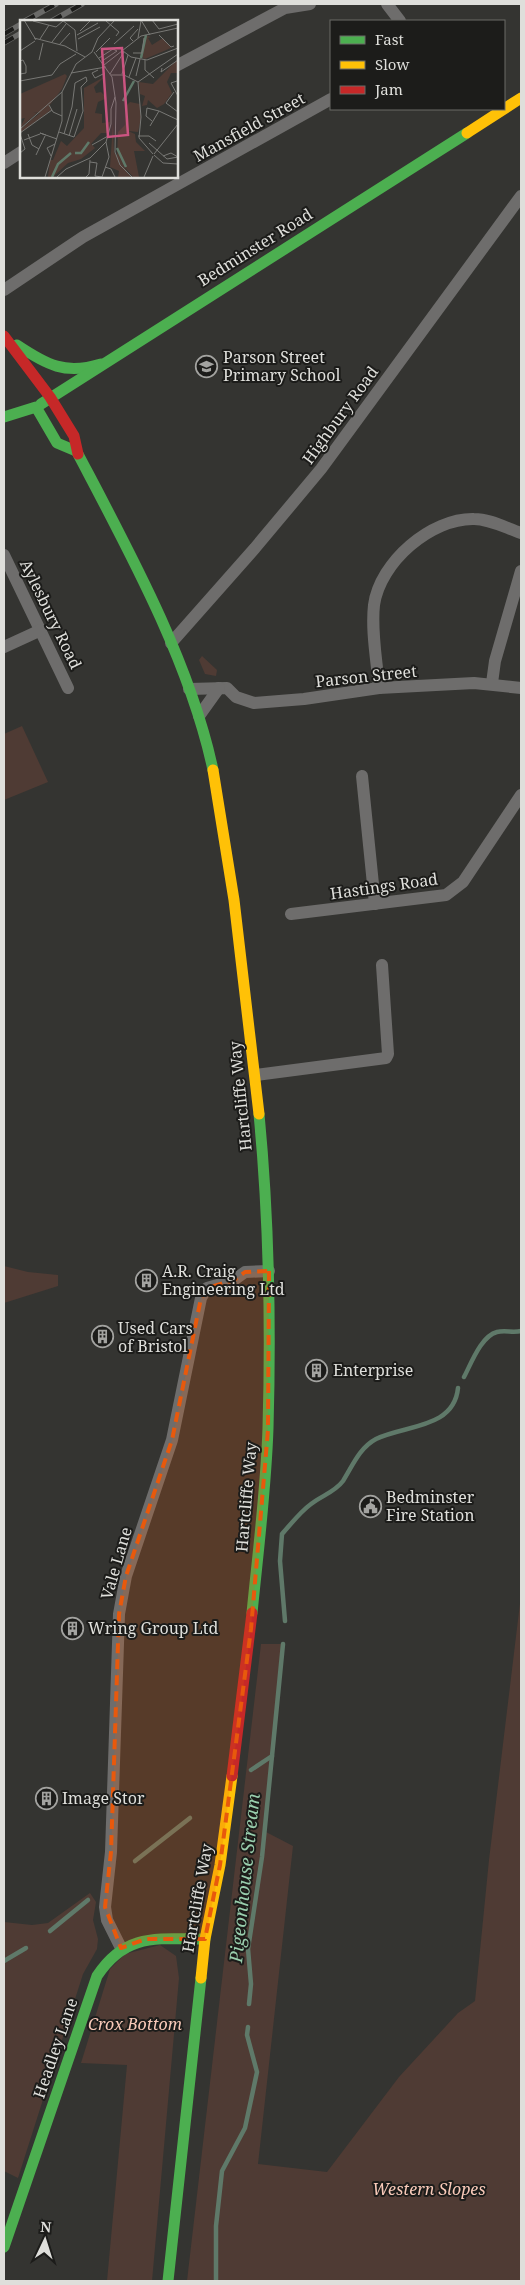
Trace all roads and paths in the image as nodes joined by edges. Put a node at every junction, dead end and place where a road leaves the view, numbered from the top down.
1 (310, 4) edge
2 (387, 4) edge
3 (399, 20) edge
4 (178, 65) edge
5 (521, 98) edge
6 (330, 100) edge
7 (505, 108) edge
8 (502, 110) edge
9 (20, 153) edge
10 (4, 163) edge
11 (521, 196) edge
12 (4, 290) edge
13 (4, 336) edge
14 (101, 364) junction
15 (50, 397) junction
16 (36, 407) junction
17 (4, 416) edge
18 (76, 451) junction
19 (521, 533) edge
20 (4, 555) edge
21 (521, 571) edge
22 (41, 630) junction
23 (172, 643) junction
24 (4, 647) edge
25 (492, 684) junction
26 (68, 688) dead end
27 (219, 688) junction
28 (379, 688) junction
29 (521, 688) edge
30 (190, 689) junction
31 (199, 716) junction
32 (362, 776) dead end
33 (521, 795) edge
34 (375, 904) junction
35 (291, 914) dead end
36 (382, 965) dead end
37 (256, 1075) junction
38 (270, 1271) junction
39 (205, 1939) junction
40 (121, 1948) junction
41 (4, 2247) edge
42 (168, 2281) edge

1 - 4 street
2 - 3 street
5 - 7 main road, Bedminster Road
6 - 12 street, Mansfield Street
8 - 14 main road, Bedminster Road
9 - 10 street
11 - 23 street, Highbury Road
13 - 14 main road
13 - 15 main road
14 - 15 main road, Bedminster Road
15 - 16 main road, Bedminster Road
15 - 18 main road
16 - 17 main road, Bedminster Road
16 - 18 main road
18 - 23 main road
19 - 28 street
20 - 22 street, Aylesbury Road
21 - 25 street
22 - 24 street
22 - 26 street, Aylesbury Road
23 - 30 main road
25 - 28 street, Parson Street
25 - 29 street, Parson Street
27 - 28 street, Parson Street
27 - 30 street, Parson Street
27 - 31 street
30 - 31 main road
31 - 37 main road, Hartcliffe Way
32 - 34 street
33 - 34 street, Hastings Road
34 - 35 street, Hastings Road
36 - 37 street
37 - 38 main road, Hartcliffe Way
38 - 39 main road, Hartcliffe Way
38 - 40 street, Vale Lane
39 - 40 main road, Headley Lane
39 - 42 main road, Hartcliffe Way
40 - 41 main road, Headley Lane

